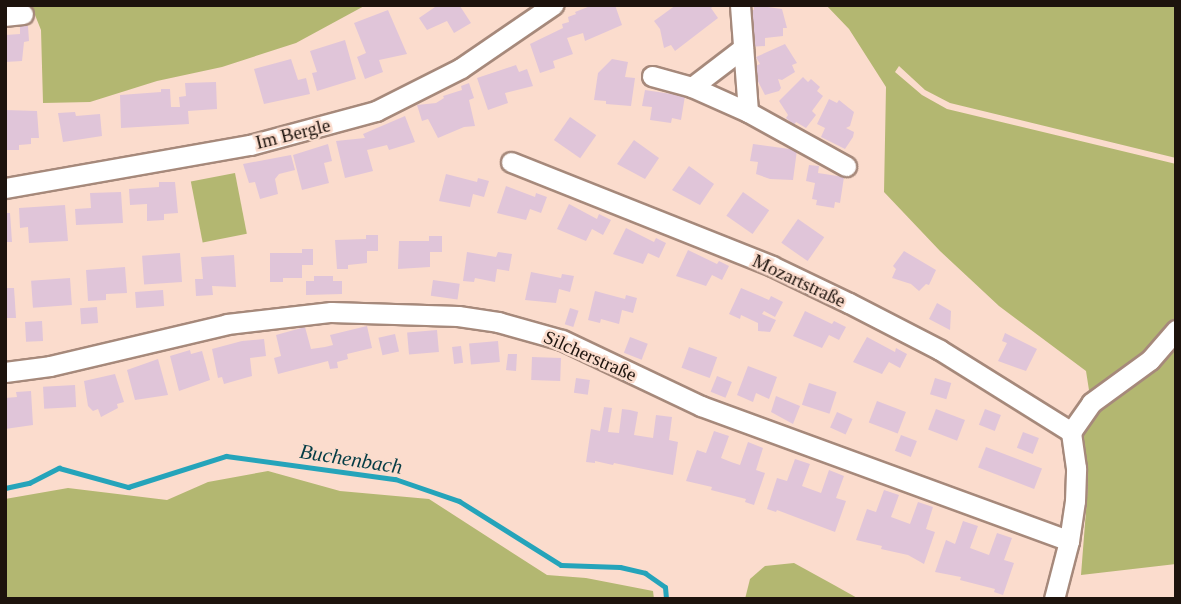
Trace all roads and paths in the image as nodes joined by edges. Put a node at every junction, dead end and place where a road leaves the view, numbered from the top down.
1 (553, 5) edge
2 (740, 5) edge
3 (743, 48) junction
4 (652, 76) dead end
5 (692, 87) junction
6 (748, 112) junction
7 (511, 162) dead end
8 (846, 166) dead end
9 (5, 188) edge
10 (1176, 330) edge
11 (5, 372) edge
12 (1071, 432) junction
13 (1069, 541) junction
14 (1054, 599) edge

1 - 9 street, Im Bergle
2 - 3 street
3 - 5 street
3 - 6 street
4 - 5 street
5 - 6 street
6 - 8 street
7 - 12 street, Mozartstraße
10 - 12 street
11 - 13 street, Silcherstraße
12 - 13 street
13 - 14 street

